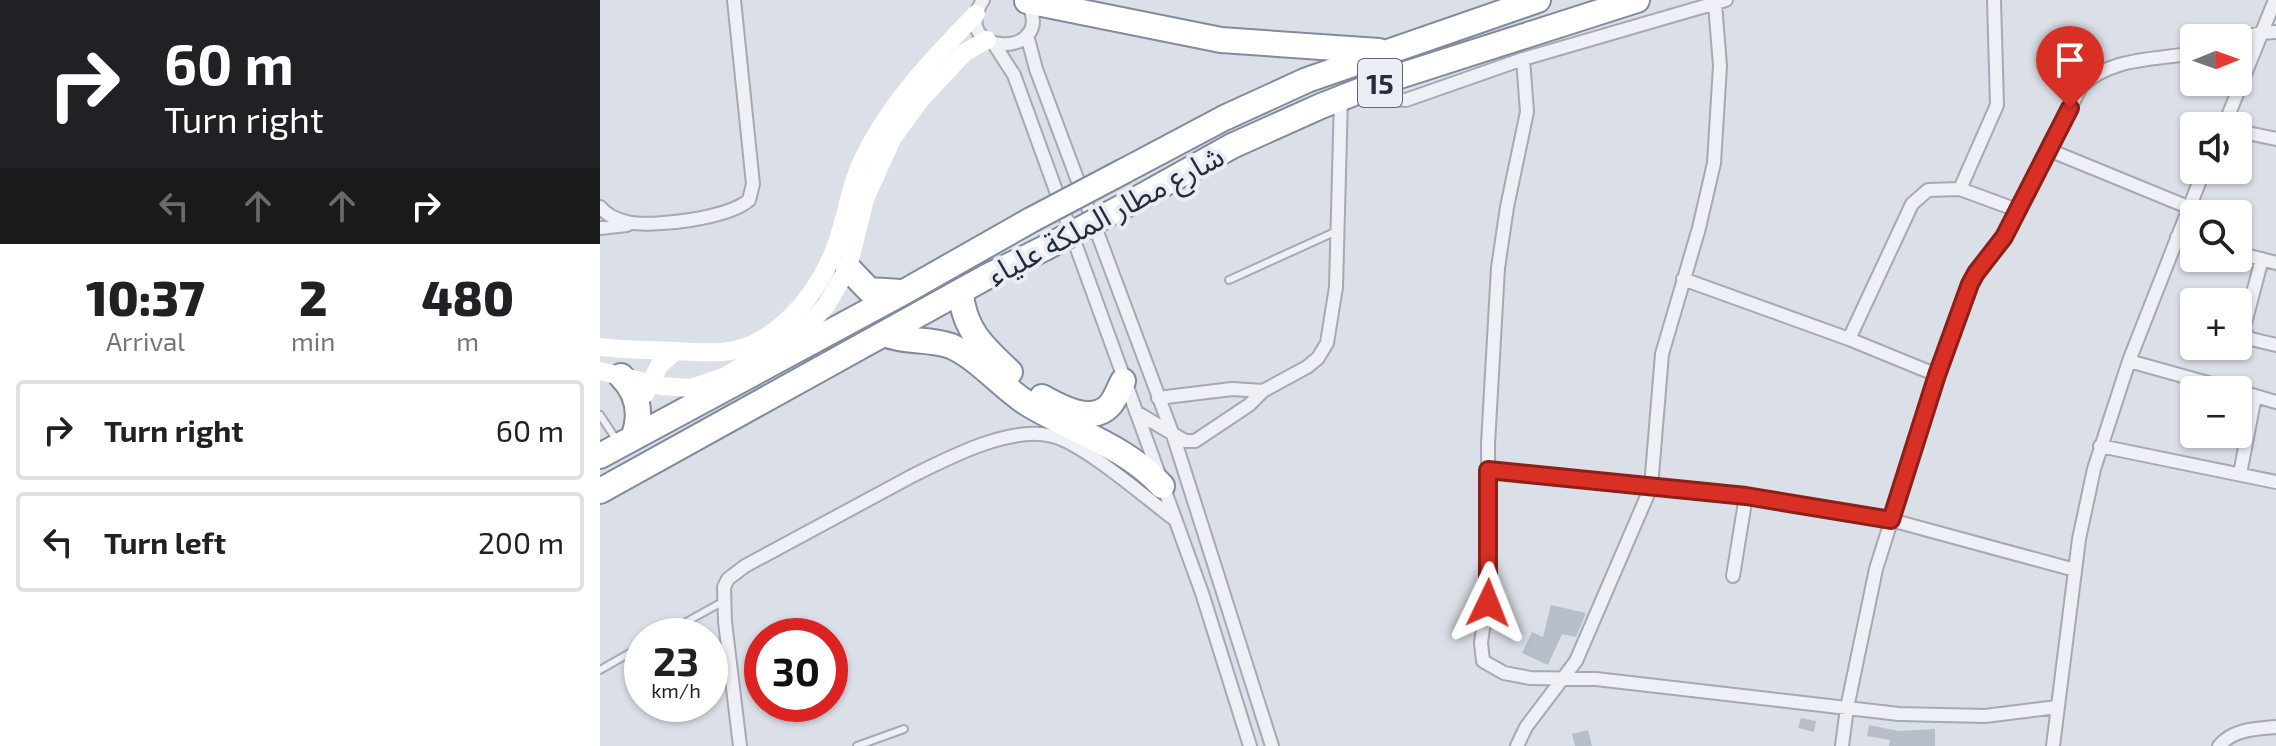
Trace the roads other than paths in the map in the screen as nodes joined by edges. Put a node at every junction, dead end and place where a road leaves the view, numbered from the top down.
1 (734, 0) edge
2 (1026, 0) edge
3 (1538, 0) edge
4 (1637, 0) edge
5 (1994, 0) edge
6 (2275, 0) edge
7 (1720, 2) edge
8 (981, 4) edge
9 (1498, 6) edge
10 (2276, 32) edge
11 (2260, 33) junction
12 (1027, 35) junction
13 (2252, 36) edge
14 (990, 42) junction
15 (1385, 52) junction
16 (2180, 55) edge
17 (1523, 59) junction
18 (1370, 87) junction
19 (1341, 98) junction
20 (2229, 112) edge
21 (2252, 134) edge
22 (2276, 139) edge
23 (2049, 150) junction
24 (1960, 189) junction
25 (2180, 204) edge
26 (600, 207) edge
27 (2017, 210) junction
28 (638, 224) junction
29 (600, 228) edge
30 (2180, 229) edge
31 (1339, 230) junction
32 (2177, 237) junction
33 (2180, 238) edge
34 (2252, 256) edge
35 (2262, 259) junction
36 (2276, 263) edge
37 (848, 268) junction
38 (1683, 279) junction
39 (1229, 280) dead end
40 (904, 292) junction
41 (961, 292) junction
42 (884, 334) junction
43 (1849, 339) junction
44 (2276, 345) edge
45 (600, 347) edge
46 (683, 352) junction
47 (2129, 361) junction
48 (611, 373) edge
49 (1937, 375) junction
50 (2182, 376) edge
51 (1123, 381) junction
52 (650, 384) junction
53 (691, 388) junction
54 (1263, 391) junction
55 (2252, 395) edge
56 (2255, 396) junction
57 (1158, 398) junction
58 (2276, 402) edge
59 (638, 409) junction
60 (1136, 412) junction
61 (600, 415) edge
62 (1173, 435) junction
63 (2100, 446) junction
64 (618, 447) edge
65 (1488, 470) junction
66 (2240, 474) junction
67 (2276, 482) edge
68 (1162, 486) junction
69 (1651, 487) junction
70 (600, 491) edge
71 (1746, 496) junction
72 (1175, 519) junction
73 (1891, 520) junction
74 (2075, 570) junction
75 (1733, 576) dead end
76 (724, 601) junction
77 (693, 618) edge
78 (624, 656) edge
79 (600, 670) edge
80 (1564, 679) junction
81 (2057, 707) junction
82 (1847, 708) junction
83 (2276, 727) edge
84 (904, 729) dead end
85 (1273, 743) edge
86 (740, 746) edge
87 (857, 746) edge
88 (1250, 746) edge
89 (1517, 746) edge
90 (1842, 746) edge
91 (2053, 746) edge
92 (2219, 746) edge

1 - 28 street
2 - 12 street
2 - 15 highway
3 - 9 highway, شارع مطار الملكة علياء / 15
4 - 18 highway, شارع مطار الملكة علياء / 15
5 - 24 street
6 - 11 street
7 - 17 street
7 - 38 street
8 - 14 street
8 - 46 street
9 - 15 highway, شارع مطار الملكة علياء / 15
10 - 11 street
11 - 13 street
11 - 20 street
12 - 14 street
12 - 57 street
14 - 37 street
14 - 51 street
15 - 40 highway, شارع مطار الملكة علياء / 15, bridge
16 - 23 street
17 - 18 street
17 - 65 street
18 - 19 highway, شارع مطار الملكة علياء / 15
19 - 31 street
19 - 41 highway, شارع مطار الملكة علياء / 15, bridge
21 - 22 street
23 - 25 street
23 - 27 street
24 - 27 street
24 - 43 street
26 - 28 street
27 - 49 street
28 - 29 street
30 - 32 street
31 - 39 lane
31 - 54 street
32 - 33 street
32 - 47 street
34 - 35 street
35 - 36 street
35 - 44 street
37 - 40 highway
37 - 53 street
38 - 43 street
38 - 69 street
40 - 64 highway, شارع مطار الملكة علياء / 15
41 - 42 highway, شارع مطار الملكة علياء / 15
41 - 51 highway
42 - 68 highway
42 - 70 highway, شارع مطار الملكة علياء / 15
43 - 49 street
45 - 46 street
46 - 52 street
46 - 53 street
47 - 50 street
47 - 63 street
48 - 52 street
48 - 59 highway
49 - 73 street
51 - 60 street
52 - 53 street
52 - 59 street
54 - 57 street
54 - 62 street
55 - 56 street
56 - 58 street
56 - 66 street
57 - 62 street
59 - 64 highway
60 - 62 street
60 - 68 street
61 - 64 lane
62 - 85 street
63 - 66 street
63 - 74 street
65 - 69 street
65 - 80 street
66 - 67 street
68 - 72 street
69 - 71 street
69 - 80 street
71 - 73 street
71 - 75 street
72 - 76 street
72 - 88 street
73 - 74 street
73 - 82 street
74 - 81 street
76 - 77 lane
76 - 86 street
78 - 79 lane
80 - 82 street
80 - 89 street
81 - 82 street
81 - 91 street
82 - 90 street
83 - 92 street
84 - 87 lane

